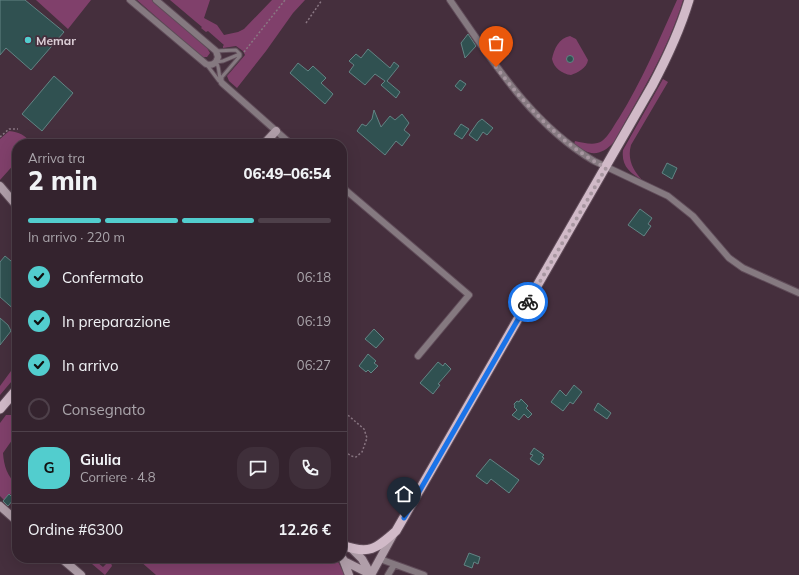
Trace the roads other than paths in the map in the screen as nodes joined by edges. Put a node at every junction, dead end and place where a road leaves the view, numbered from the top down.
1 (130, 0) edge
2 (156, 0) edge
3 (450, 0) edge
4 (688, 0) edge
5 (216, 51) junction
6 (240, 54) junction
7 (216, 62) junction
8 (206, 64) junction
9 (222, 83) junction
10 (276, 131) junction
11 (269, 139) edge
12 (285, 139) edge
13 (606, 168) junction
14 (0, 186) edge
15 (347, 191) edge
16 (12, 200) edge
17 (799, 293) edge
18 (418, 356) dead end
19 (12, 395) edge
20 (0, 409) edge
21 (0, 506) edge
22 (12, 517) edge
23 (396, 531) junction
24 (347, 547) edge
25 (347, 548) edge
26 (380, 559) junction
27 (347, 560) edge
28 (67, 563) edge
29 (344, 563) edge
30 (394, 565) junction
31 (81, 575) edge
32 (348, 575) edge
33 (371, 575) edge
34 (388, 575) edge
35 (424, 575) edge

1 - 8 street
2 - 5 street
3 - 13 street
4 - 13 main road
5 - 6 lane
5 - 7 street
6 - 7 lane
6 - 9 lane
7 - 8 street
7 - 9 lane
8 - 9 lane
9 - 10 street
10 - 11 street
10 - 12 street
13 - 17 street
13 - 23 main road
14 - 16 street
15 - 18 street
19 - 20 main road
21 - 22 street
23 - 24 main road
23 - 26 street
25 - 33 street
26 - 30 street
26 - 33 street
27 - 33 street
28 - 31 street
29 - 32 street
30 - 34 street
30 - 35 street

